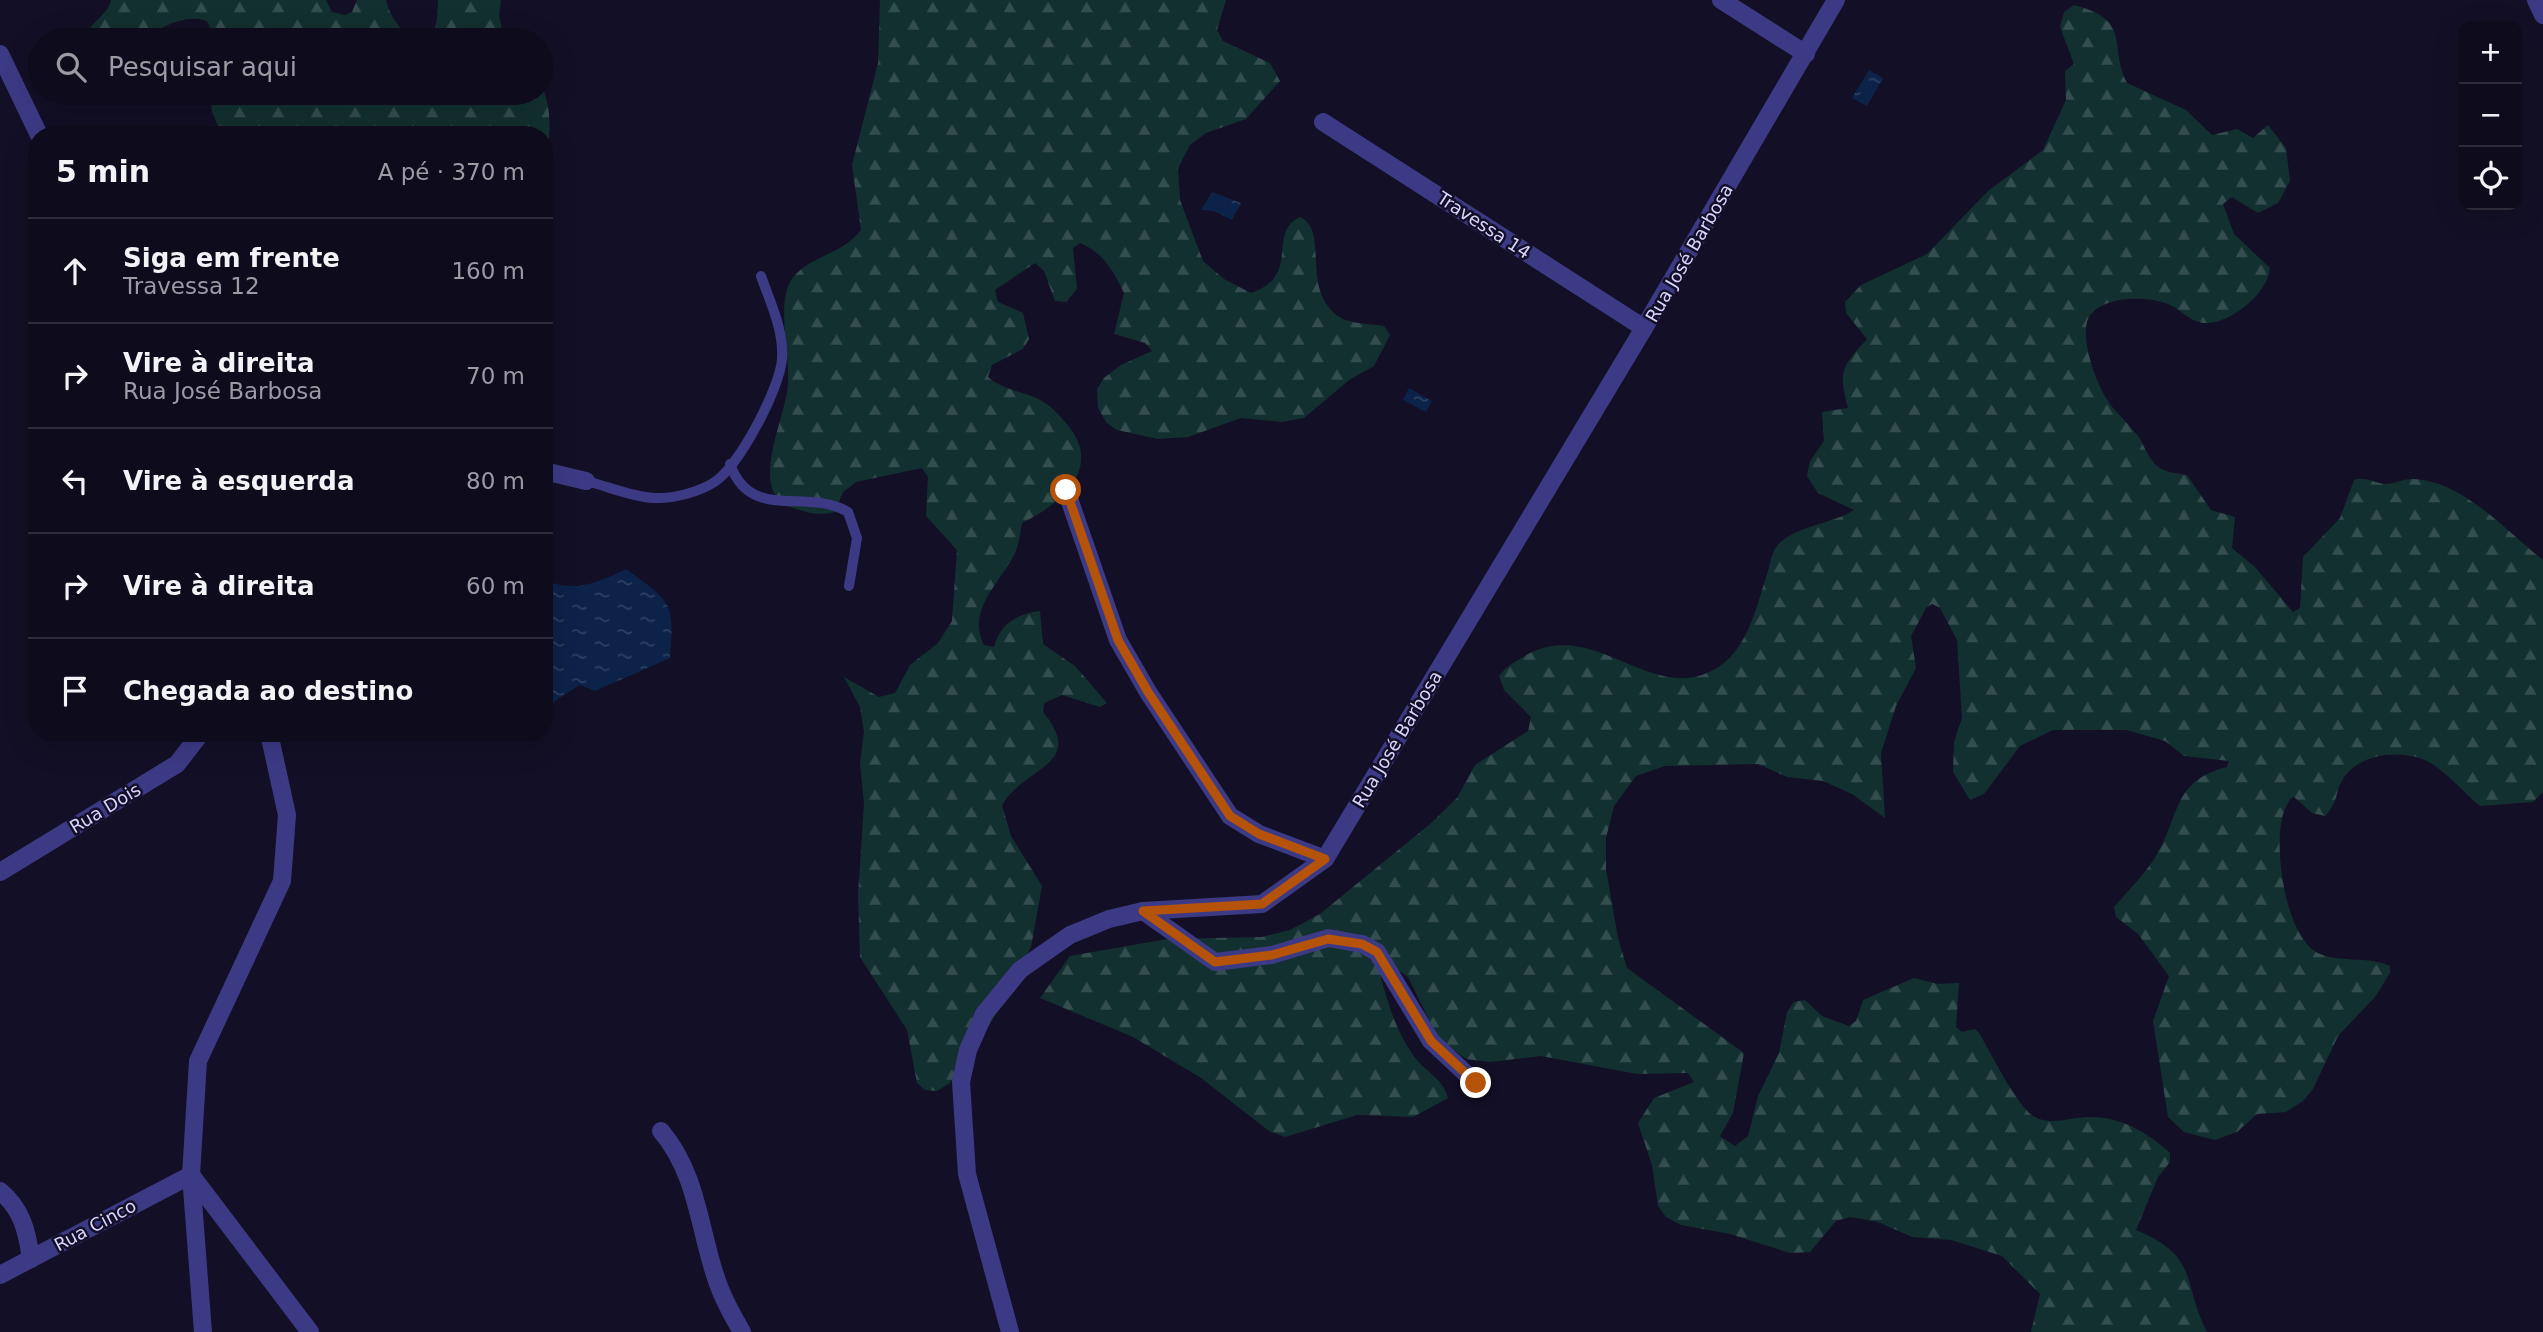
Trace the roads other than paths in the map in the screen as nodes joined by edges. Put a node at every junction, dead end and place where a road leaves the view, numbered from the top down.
1 (1721, 0) edge
2 (1836, 0) edge
3 (2536, 0) edge
4 (2543, 15) edge
5 (0, 54) edge
6 (1806, 54) junction
7 (1323, 122) dead end
8 (35, 126) edge
9 (761, 276) dead end
10 (1644, 328) junction
11 (730, 464) junction
12 (553, 473) edge
13 (586, 481) joint
14 (1066, 490) dead end
15 (849, 586) dead end
16 (194, 742) edge
17 (272, 742) edge
18 (1325, 859) junction
19 (0, 872) edge
20 (1143, 911) junction
21 (1476, 1083) dead end
22 (662, 1131) dead end
23 (191, 1175) junction
24 (0, 1191) edge
25 (31, 1259) junction
26 (0, 1275) edge
27 (203, 1332) edge
28 (310, 1332) edge
29 (742, 1332) edge
30 (1010, 1332) edge

1 - 6 street
2 - 6 street, Rua José Barbosa
3 - 4 street
5 - 8 street
6 - 10 street, Rua José Barbosa
7 - 10 street, Travessa 14
9 - 11 lane
10 - 18 street, Rua José Barbosa
11 - 13 lane
11 - 15 lane
12 - 13 street
14 - 18 street
16 - 19 street, Rua Dois
17 - 23 street
18 - 20 street, Rua José Barbosa
20 - 21 street
20 - 30 street, Rua José Barbosa
22 - 29 street
23 - 25 street, Rua Cinco
23 - 27 street
23 - 28 street
24 - 25 street
25 - 26 street, Rua Cinco

